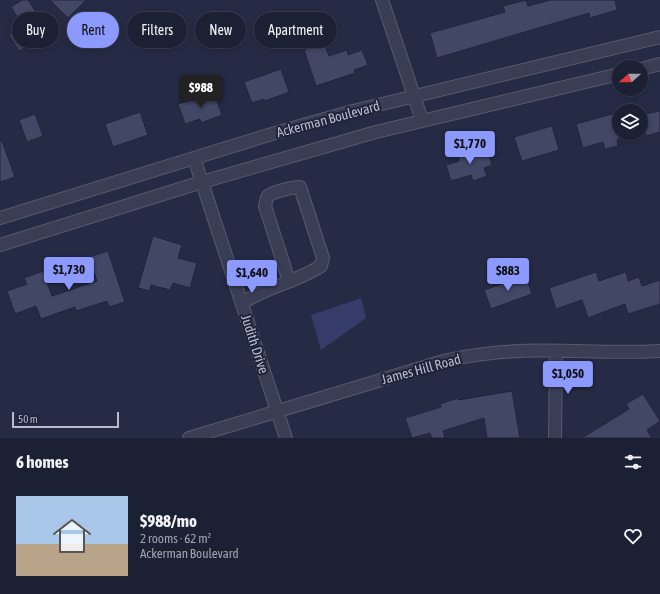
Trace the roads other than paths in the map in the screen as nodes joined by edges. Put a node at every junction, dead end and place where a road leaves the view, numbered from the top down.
1 (382, 0) edge
2 (660, 37) edge
3 (660, 64) edge
4 (648, 67) edge
5 (612, 76) edge
6 (414, 96) junction
7 (422, 120) junction
8 (194, 158) junction
9 (202, 182) junction
10 (0, 218) edge
11 (0, 245) edge
12 (289, 281) junction
13 (242, 303) junction
14 (556, 351) junction
15 (660, 351) edge
16 (278, 412) junction
17 (189, 438) edge
18 (286, 438) edge
19 (555, 438) edge

1 - 6 street
2 - 6 street, Ackerman Boulevard
3 - 4 street
5 - 7 street, Ackerman Boulevard
6 - 7 street
6 - 8 street, Ackerman Boulevard
7 - 9 street, Ackerman Boulevard
8 - 9 street, Judith Drive
8 - 10 street, Ackerman Boulevard
9 - 11 street, Ackerman Boulevard
9 - 13 street, Judith Drive
12 - 12 street
12 - 13 street
13 - 16 street, Judith Drive
14 - 15 street, James Hill Road
14 - 16 street, James Hill Road
14 - 19 street
16 - 17 street, James Hill Road
16 - 18 street, Judith Drive

